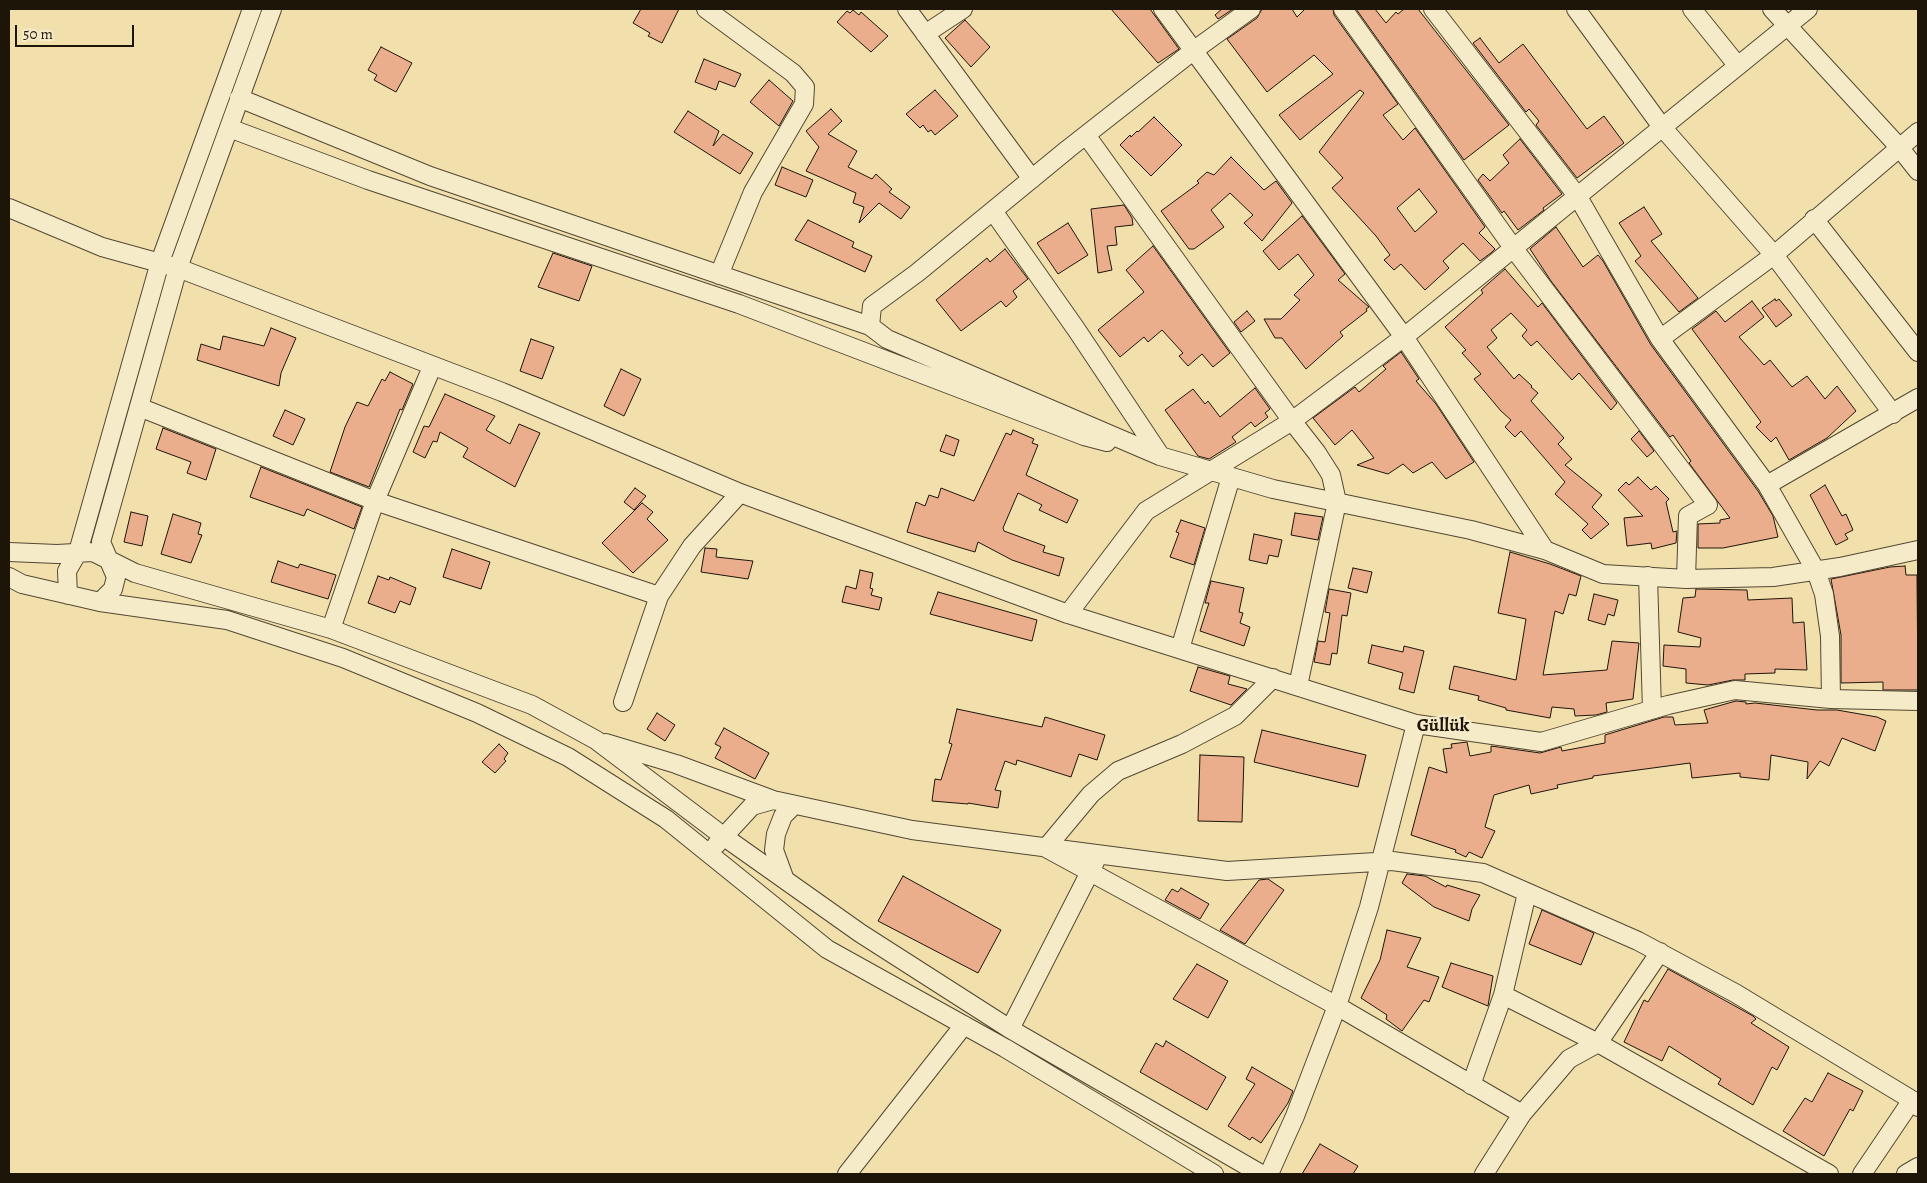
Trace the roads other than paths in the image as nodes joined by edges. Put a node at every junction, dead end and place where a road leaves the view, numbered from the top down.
1 (252, 9) edge
2 (272, 9) edge
3 (706, 9) edge
4 (907, 9) edge
5 (963, 9) edge
6 (1163, 9) edge
7 (1251, 9) edge
8 (1343, 9) edge
9 (1433, 9) edge
10 (1576, 9) edge
11 (1692, 9) edge
12 (1772, 9) edge
13 (1808, 9) edge
14 (1787, 26) junction
15 (925, 34) junction
16 (1193, 51) junction
17 (1738, 66) junction
18 (239, 98) junction
19 (1662, 127) junction
20 (228, 128) junction
21 (1918, 132) edge
22 (1086, 135) junction
23 (1899, 147) junction
24 (1918, 171) edge
25 (1032, 179) junction
26 (1578, 197) junction
27 (9, 208) edge
28 (993, 212) junction
29 (1814, 219) junction
30 (1514, 250) junction
31 (1774, 254) junction
32 (160, 262) junction
33 (178, 268) junction
34 (719, 275) junction
35 (870, 326) junction
36 (1404, 337) junction
37 (1660, 339) junction
38 (1918, 352) edge
39 (432, 367) junction
40 (1918, 398) edge
41 (139, 407) junction
42 (1893, 414) junction
43 (1292, 421) junction
44 (1160, 456) junction
45 (1211, 471) junction
46 (1231, 477) junction
47 (1768, 485) junction
48 (740, 493) junction
49 (375, 501) junction
50 (1337, 502) junction
51 (1545, 550) junction
52 (1918, 550) edge
53 (9, 552) edge
54 (78, 552) junction
55 (108, 559) junction
56 (1816, 571) junction
57 (1648, 576) junction
58 (9, 577) edge
59 (1686, 579) junction
60 (68, 595) junction
61 (659, 596) junction
62 (100, 602) junction
63 (1068, 614) junction
64 (331, 629) junction
65 (1180, 649) junction
66 (1274, 678) junction
67 (1298, 686) junction
68 (1831, 699) junction
69 (1918, 700) edge
70 (624, 702) dead end
71 (1652, 710) junction
72 (1416, 724) junction
73 (596, 740) junction
74 (772, 800) junction
75 (794, 805) junction
76 (728, 840) junction
77 (1046, 848) junction
78 (1100, 855) junction
79 (714, 858) junction
80 (1380, 861) junction
81 (1089, 872) junction
82 (785, 880) junction
83 (1527, 892) junction
84 (1660, 952) junction
85 (1503, 995) junction
86 (1337, 1006) junction
87 (964, 1025) junction
88 (1010, 1029) junction
89 (1598, 1043) junction
90 (1472, 1085) junction
91 (1915, 1104) edge
92 (1522, 1114) junction
93 (1918, 1167) edge
94 (847, 1174) edge
95 (1214, 1174) edge
96 (1261, 1174) edge
97 (1269, 1174) edge
98 (1484, 1174) edge
99 (1829, 1174) edge
100 (1862, 1174) edge
101 (1906, 1174) edge

1 - 32 street
2 - 18 street
3 - 34 street
4 - 15 street
5 - 15 street
6 - 16 street
7 - 16 street
8 - 30 street
9 - 26 street
10 - 19 street
11 - 17 street
12 - 14 street
13 - 14 street
14 - 17 street
14 - 23 street
15 - 25 street
16 - 22 street
16 - 36 street
17 - 19 street
18 - 20 street
18 - 34 street
19 - 26 street
19 - 31 street
20 - 33 street
20 - 44 street
21 - 23 street
22 - 25 street
22 - 43 street
23 - 24 street
23 - 29 street
25 - 28 street
26 - 30 street
26 - 37 street
27 - 32 street
28 - 35 street
28 - 44 street
29 - 31 street
29 - 38 street
30 - 36 street
30 - 59 street
31 - 37 street
31 - 42 street
32 - 33 street
32 - 54 street
33 - 39 street
33 - 41 street
34 - 35 street
35 - 44 street
36 - 43 street
36 - 51 street
37 - 47 street
39 - 48 street
39 - 49 street
40 - 42 street
41 - 49 street
41 - 55 street
42 - 47 street
43 - 45 street
43 - 50 street
44 - 45 street
45 - 46 street
45 - 63 street
46 - 50 street
46 - 65 street
47 - 56 street
48 - 61 street
48 - 63 street
49 - 61 street
49 - 64 street
50 - 51 street
50 - 67 street
51 - 57 street
52 - 56 street
53 - 54 street
54 - 55 street
54 - 60 street
55 - 62 street
55 - 64 street
56 - 59 street
56 - 68 street
57 - 59 street
57 - 71 street
58 - 60 street
60 - 62 street
61 - 70 street
62 - 79 street
63 - 65 street
64 - 73 street
65 - 66 street
66 - 67 street
66 - 77 street
67 - 72 street
68 - 69 street
68 - 71 street
71 - 72 street
72 - 80 street
73 - 74 street
73 - 76 street
74 - 75 street
74 - 76 street
75 - 77 street
75 - 82 street
76 - 79 street
76 - 82 street
77 - 78 street
77 - 81 street
78 - 80 street
78 - 81 street
79 - 87 street
80 - 83 street
80 - 86 street
81 - 86 street
81 - 88 street
82 - 88 street
83 - 84 street
83 - 85 street
84 - 89 street
84 - 91 street
85 - 89 street
85 - 90 street
86 - 90 street
86 - 97 street
87 - 94 street
87 - 95 street
88 - 96 street
89 - 92 street
89 - 99 street
90 - 92 street
91 - 100 street
92 - 98 street
93 - 101 street

